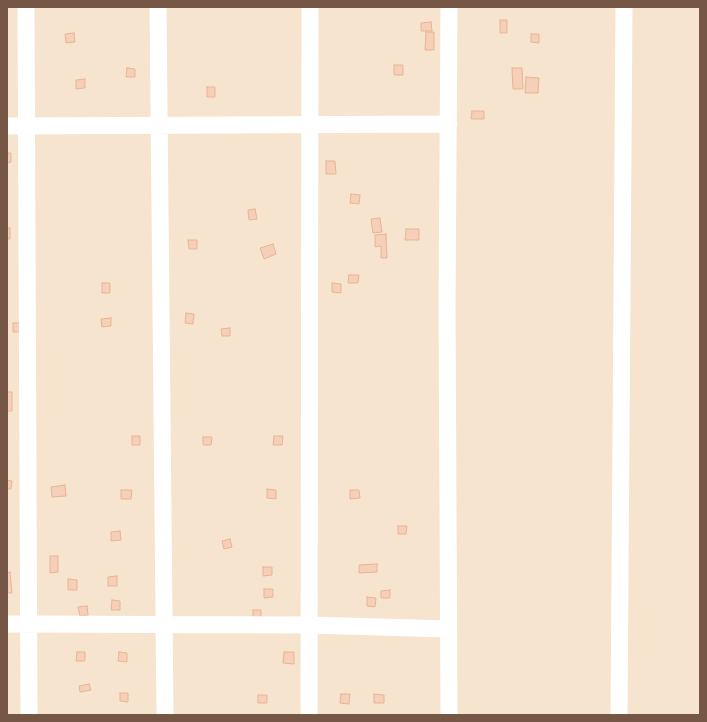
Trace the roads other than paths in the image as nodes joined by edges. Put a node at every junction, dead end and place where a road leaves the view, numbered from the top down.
1 (26, 7) edge
2 (158, 7) edge
3 (310, 7) edge
4 (449, 7) edge
5 (624, 7) edge
6 (449, 124) junction
7 (310, 125) junction
8 (7, 126) edge
9 (26, 126) junction
10 (159, 126) junction
11 (7, 624) edge
12 (29, 624) junction
13 (164, 625) junction
14 (309, 625) junction
15 (448, 629) junction
16 (29, 715) edge
17 (166, 715) edge
18 (309, 715) edge
19 (449, 715) edge
20 (619, 715) edge

1 - 9 street
2 - 10 street
3 - 7 street
4 - 6 street
5 - 20 street
6 - 7 street
6 - 15 street
7 - 10 street
7 - 14 street
8 - 9 street
9 - 10 street
9 - 12 street
10 - 13 street
11 - 12 street
12 - 13 street
12 - 16 street
13 - 14 street
13 - 17 street
14 - 15 street
14 - 18 street
15 - 19 street

